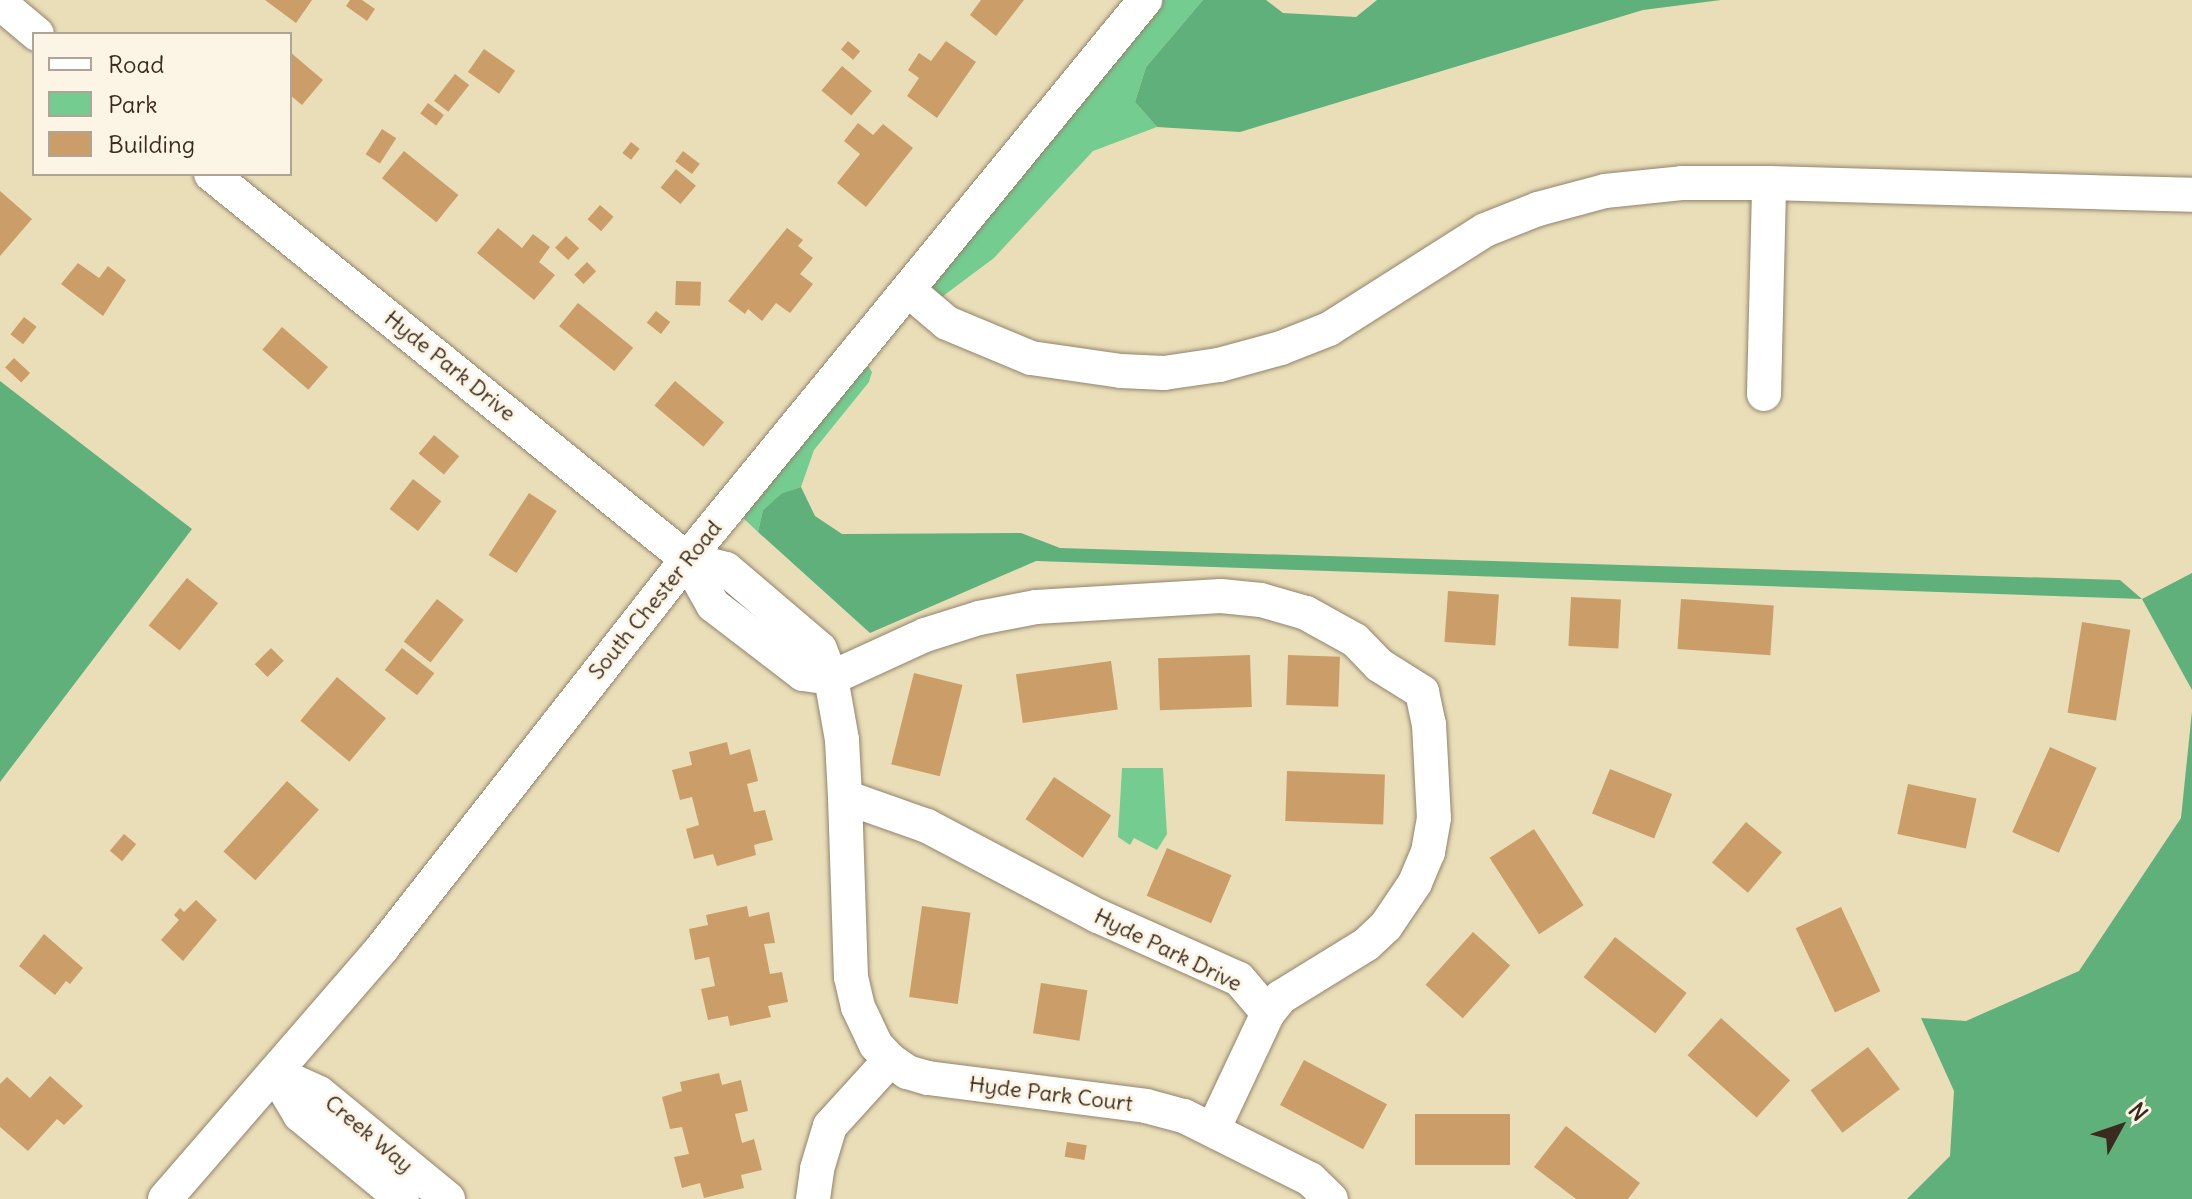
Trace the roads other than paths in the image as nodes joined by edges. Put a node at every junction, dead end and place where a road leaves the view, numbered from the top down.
1 (1145, 0) edge
2 (0, 3) edge
3 (35, 32) edge
4 (213, 176) edge
5 (1769, 183) junction
6 (2192, 195) edge
7 (908, 290) junction
8 (1764, 394) dead end
9 (687, 559) junction
10 (831, 678) junction
11 (845, 797) junction
12 (1268, 1013) junction
13 (890, 1060) junction
14 (275, 1073) junction
15 (1213, 1130) junction
16 (165, 1199) edge
17 (402, 1199) edge
18 (448, 1199) edge
19 (813, 1199) edge
20 (1331, 1199) edge

1 - 7 street, South Chester Road
2 - 3 street
4 - 9 street, Hyde Park Drive
5 - 6 street
5 - 7 street
5 - 8 street
7 - 9 street, South Chester Road
9 - 10 street, Hyde Park Drive
9 - 14 street, South Chester Road
10 - 11 street, Hyde Park Drive
10 - 12 street
11 - 12 street, Hyde Park Drive
11 - 13 street, Hyde Park Court
12 - 15 street
13 - 15 street, Hyde Park Court
13 - 19 street
14 - 16 street, South Chester Road
14 - 17 street, Creek Way
14 - 18 street, Creek Way
15 - 20 street, Hyde Park Court

